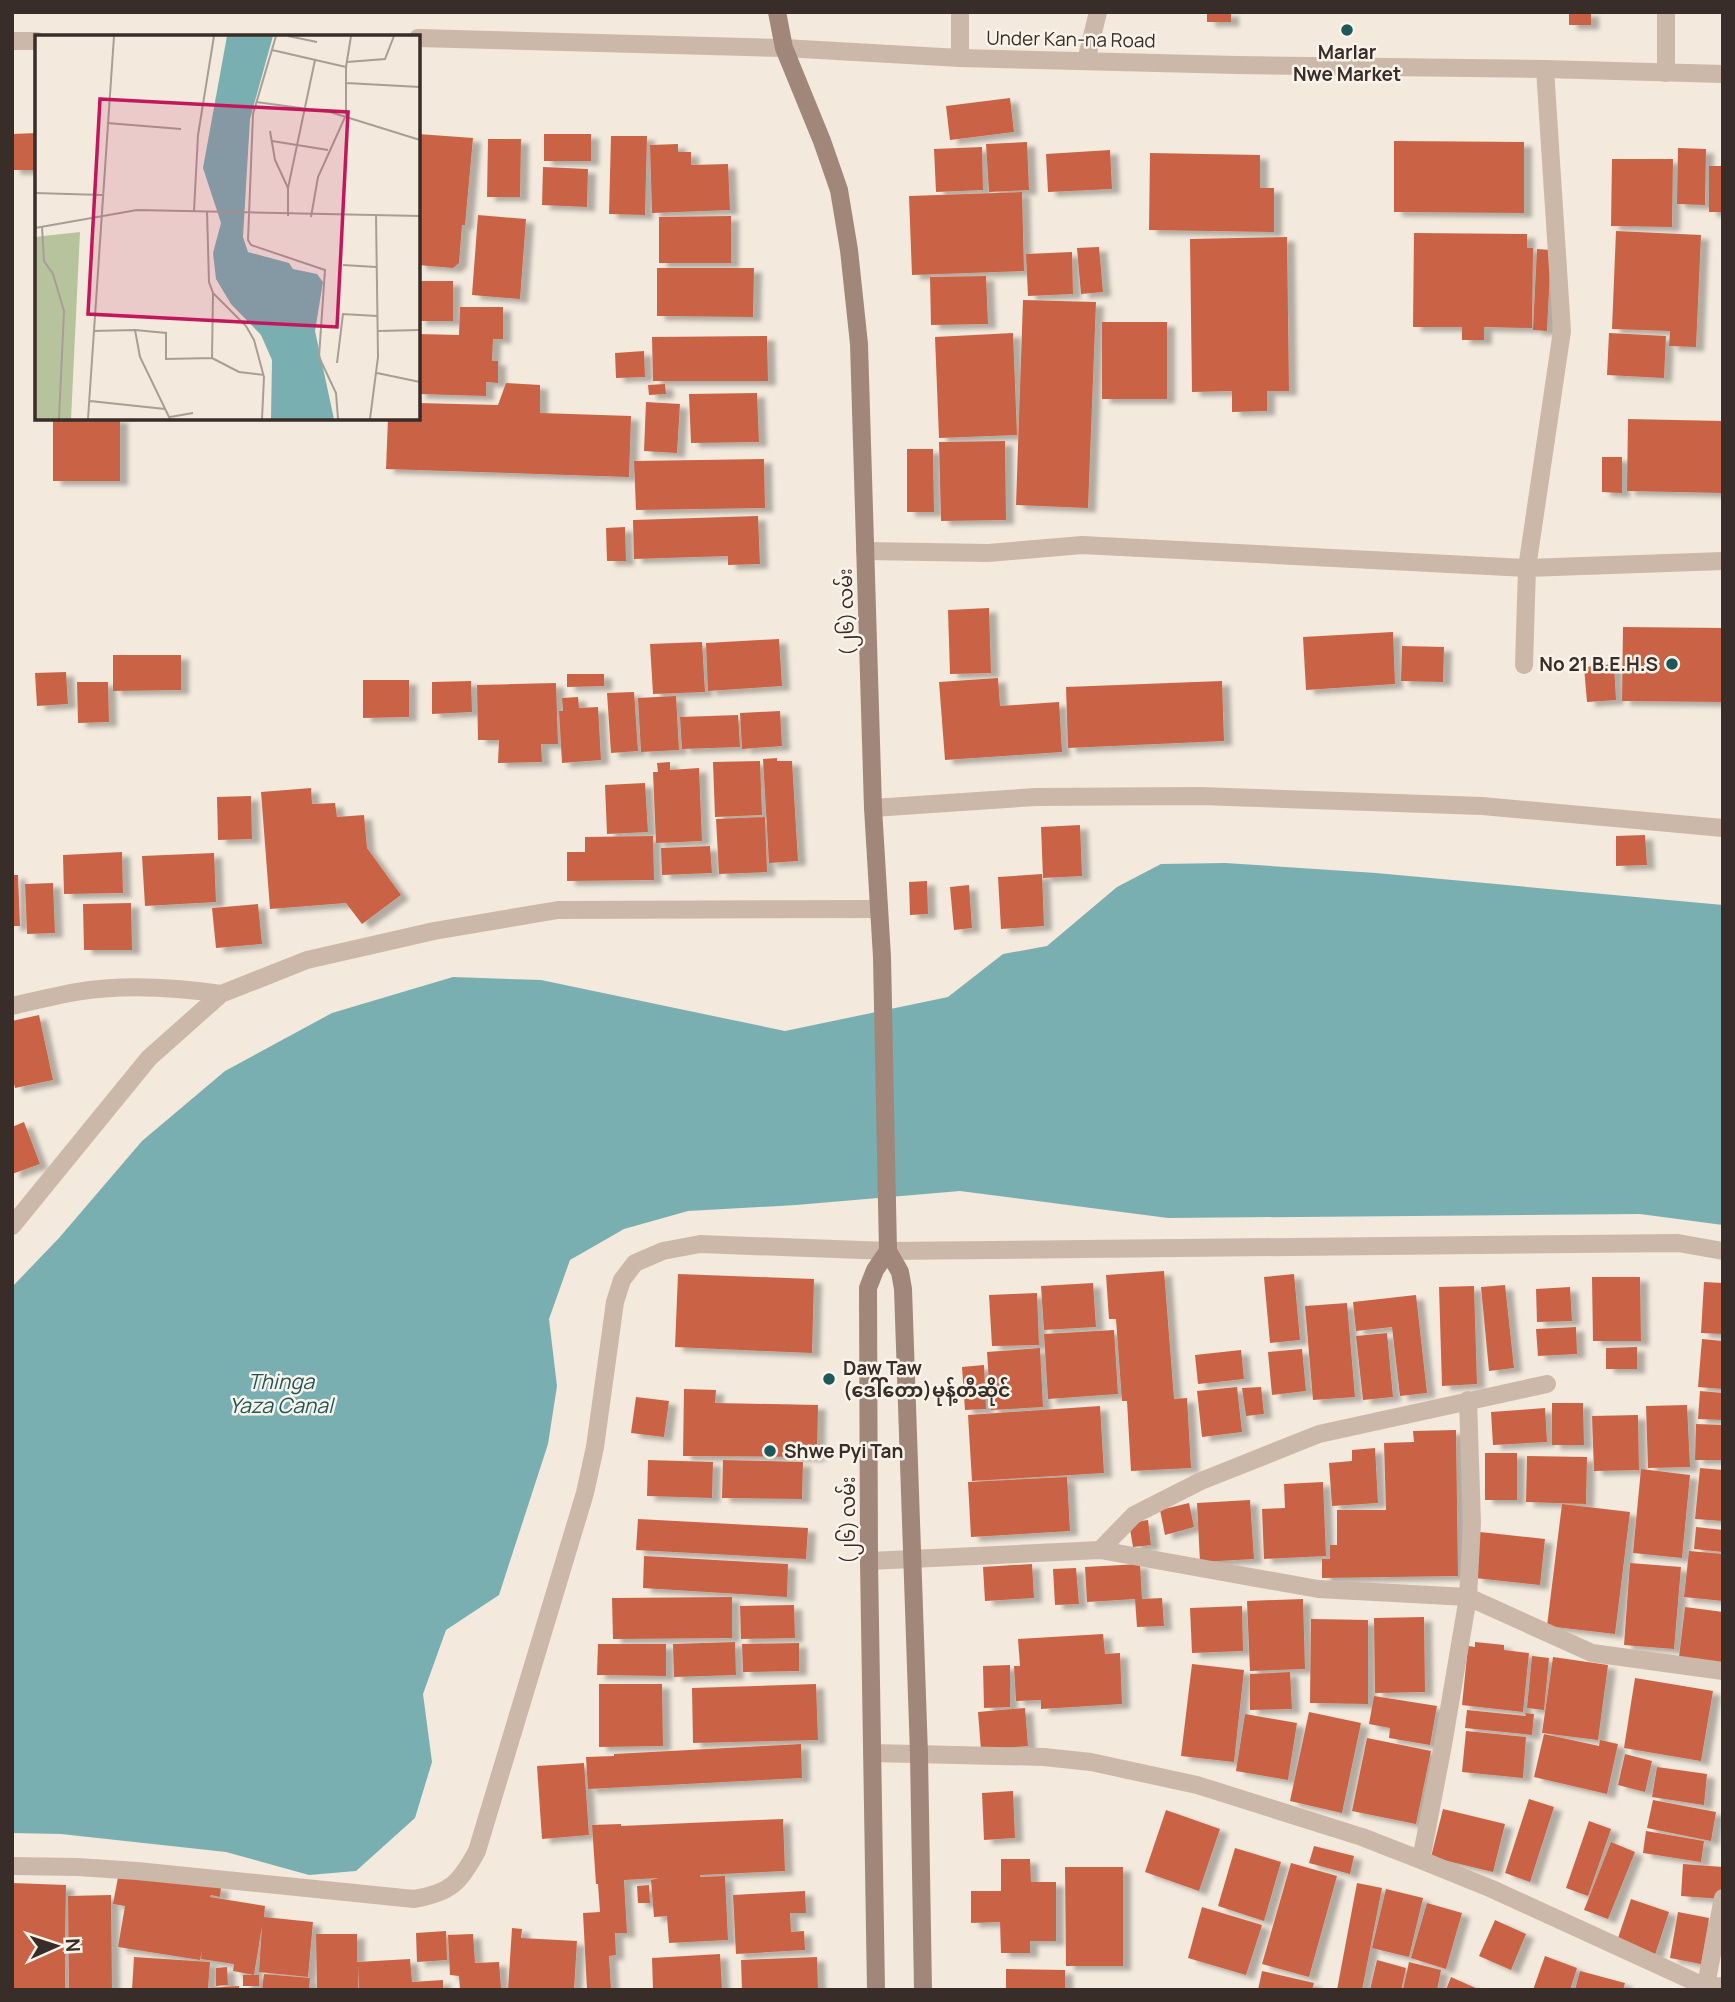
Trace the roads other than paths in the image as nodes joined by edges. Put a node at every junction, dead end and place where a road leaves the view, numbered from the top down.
1 (777, 12) edge
2 (960, 12) edge
3 (1098, 12) edge
4 (1666, 12) edge
5 (420, 38) edge
6 (12, 41) edge
7 (35, 41) edge
8 (784, 48) junction
9 (960, 58) junction
10 (1086, 61) junction
11 (1545, 69) junction
12 (1666, 73) junction
13 (1723, 74) edge
14 (864, 551) junction
15 (1723, 561) edge
16 (1527, 568) junction
17 (1524, 665) dead end
18 (873, 808) junction
19 (1723, 828) edge
20 (878, 909) junction
21 (221, 995) junction
22 (12, 1006) edge
23 (12, 1226) edge
24 (888, 1251) junction
25 (1723, 1251) edge
26 (1547, 1384) dead end
27 (1468, 1400) junction
28 (1100, 1550) junction
29 (911, 1559) junction
30 (869, 1561) junction
31 (1468, 1597) junction
32 (1723, 1671) edge
33 (872, 1753) junction
34 (919, 1754) junction
35 (1421, 1860) junction
36 (12, 1866) edge
37 (1723, 1898) edge
38 (1711, 1988) edge
39 (876, 1990) edge
40 (922, 1990) edge

1 - 8 main road, (၂၆) လမ်း
2 - 9 street
3 - 10 street
4 - 12 street
5 - 8 street, Under Kan-na Road
6 - 7 street
8 - 9 street, Under Kan-na Road
8 - 14 main road, (၂၆) လမ်း
9 - 10 street, Under Kan-na Road
10 - 11 street, Under Kan-na Road
11 - 12 street, Under Kan-na Road
11 - 16 street
12 - 13 street, Under Kan-na Road
14 - 16 street
14 - 18 main road, (၂၆) လမ်း
15 - 16 street
16 - 17 street
18 - 19 street
18 - 20 main road, (၂၆) လမ်း
20 - 21 street
20 - 24 main road, (၂၆) လမ်း
21 - 22 street
21 - 23 street
24 - 25 street
24 - 29 main road
24 - 30 main road, (၂၆) လမ်း
24 - 36 street
26 - 27 street
27 - 28 street
27 - 31 street
28 - 29 street
28 - 31 street
29 - 30 street
29 - 34 main road
30 - 33 main road, (၂၆) လမ်း
31 - 32 street
31 - 35 street
33 - 34 street
33 - 39 main road, (၂၆) လမ်း
34 - 35 street
34 - 40 main road
35 - 38 street
37 - 38 street

